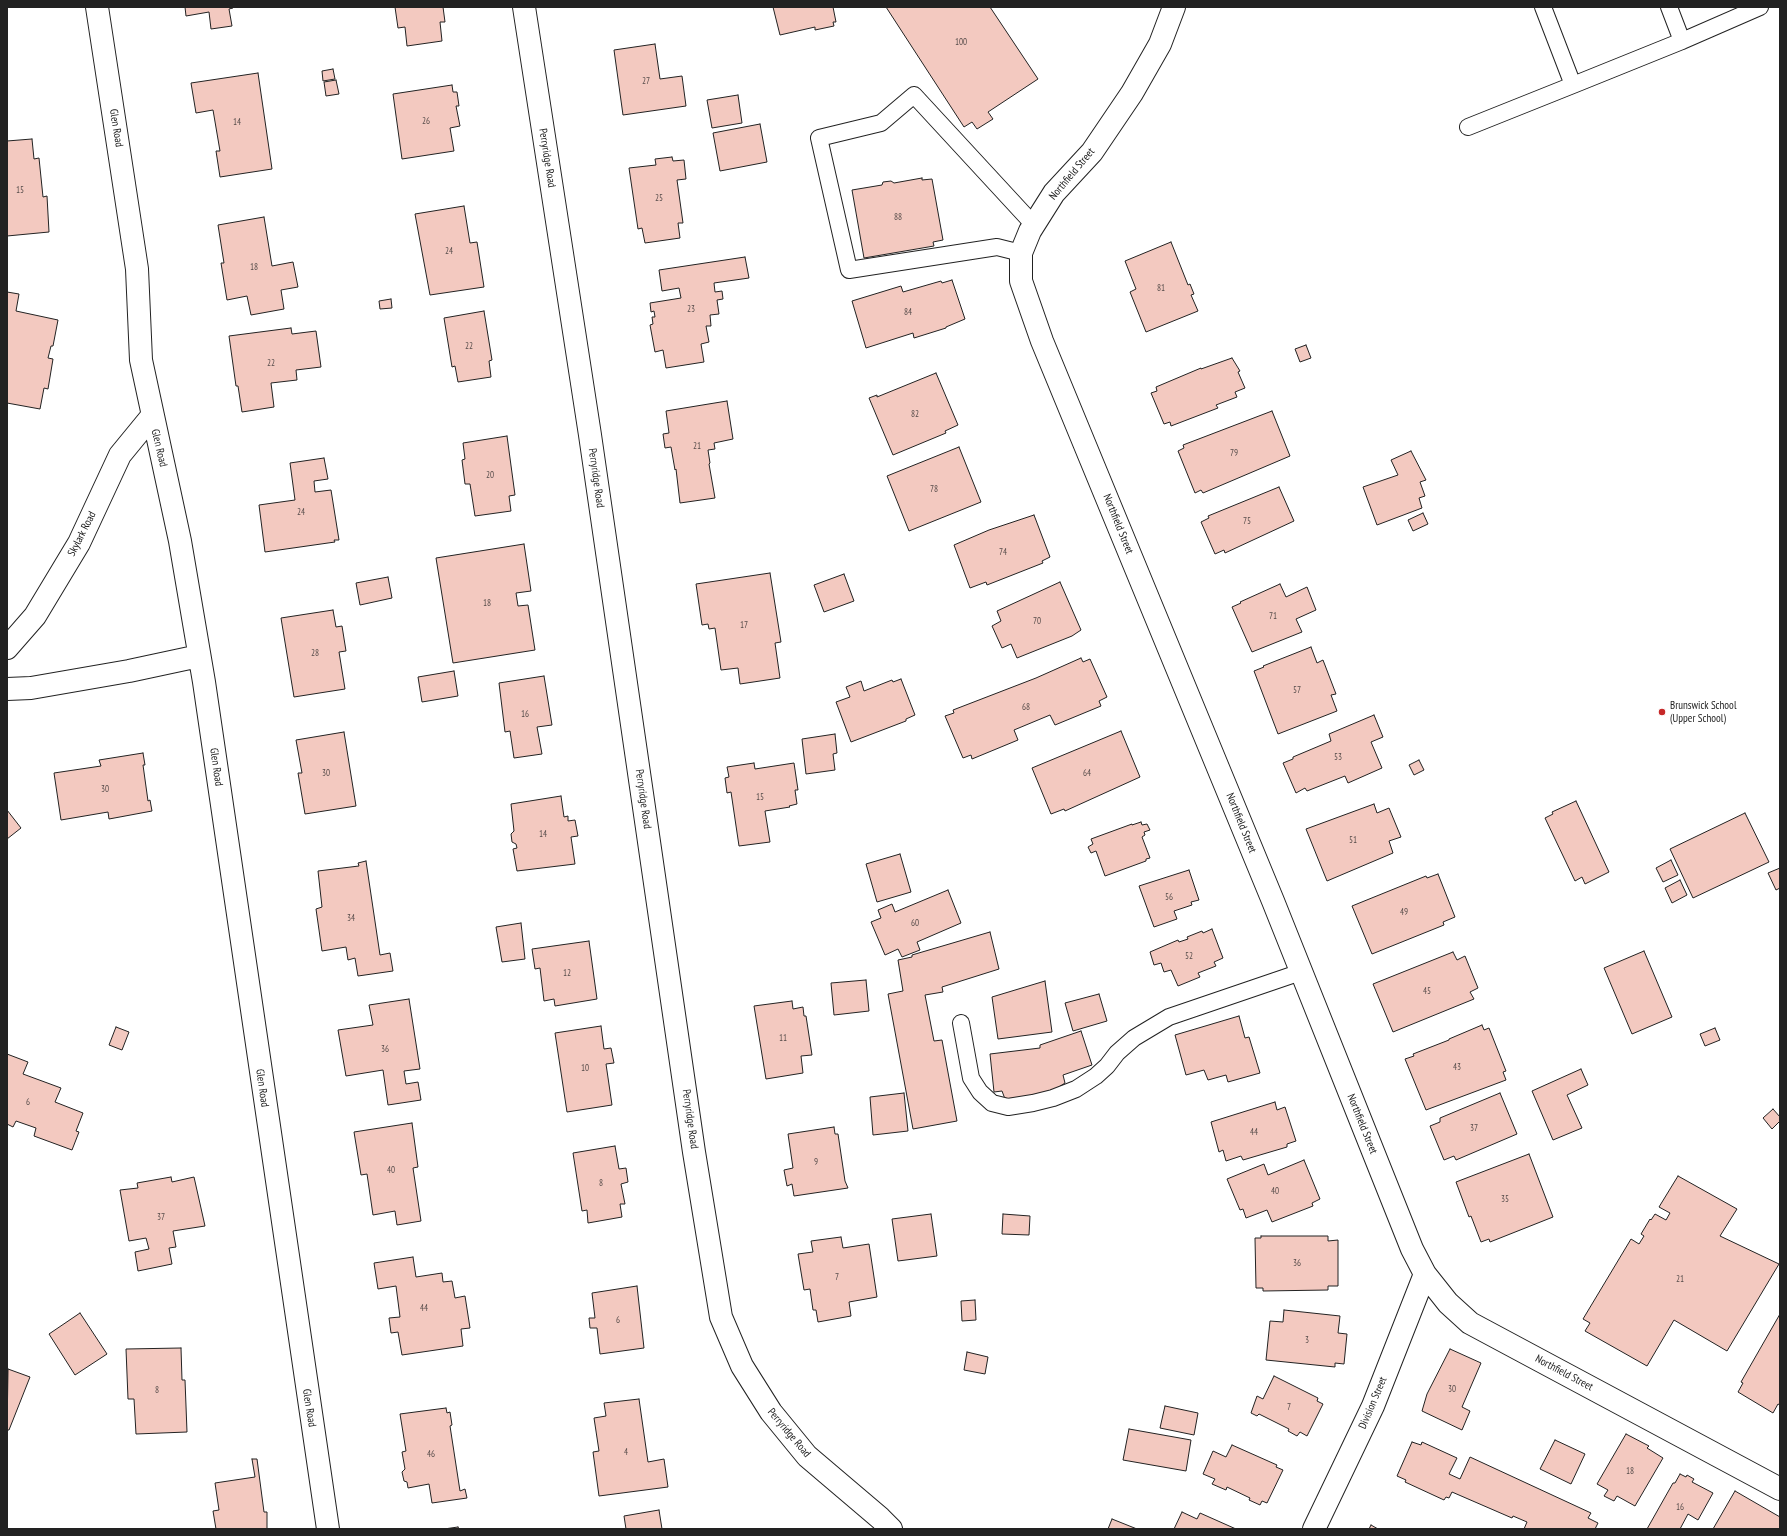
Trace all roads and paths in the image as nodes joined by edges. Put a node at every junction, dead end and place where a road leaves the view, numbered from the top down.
1 (97, 7) edge
2 (524, 7) edge
3 (1174, 7) edge
4 (1543, 7) edge
5 (1669, 7) edge
6 (1760, 7) edge
7 (1682, 40) junction
8 (1573, 85) junction
9 (1468, 128) dead end
10 (1034, 225) junction
11 (1021, 253) junction
12 (152, 416) junction
13 (7, 648) edge
14 (199, 656) junction
15 (7, 689) edge
16 (1301, 972) junction
17 (961, 1023) dead end
18 (1426, 1274) junction
19 (1780, 1489) edge
20 (328, 1529) edge
21 (891, 1529) edge
22 (1314, 1529) edge

1 - 12 street, Glen Road
2 - 21 street, Perryridge Road
3 - 10 street, Northfield Street
4 - 8 lane
5 - 7 lane
6 - 7 lane
7 - 8 lane
8 - 9 lane
10 - 11 street, Northfield Street
10 - 11 lane
11 - 16 street, Northfield Street
12 - 13 street, Skylark Road
12 - 14 street, Glen Road
14 - 15 street
14 - 20 street, Glen Road
16 - 17 lane
16 - 18 street, Northfield Street
18 - 19 street, Northfield Street
18 - 22 street, Division Street

